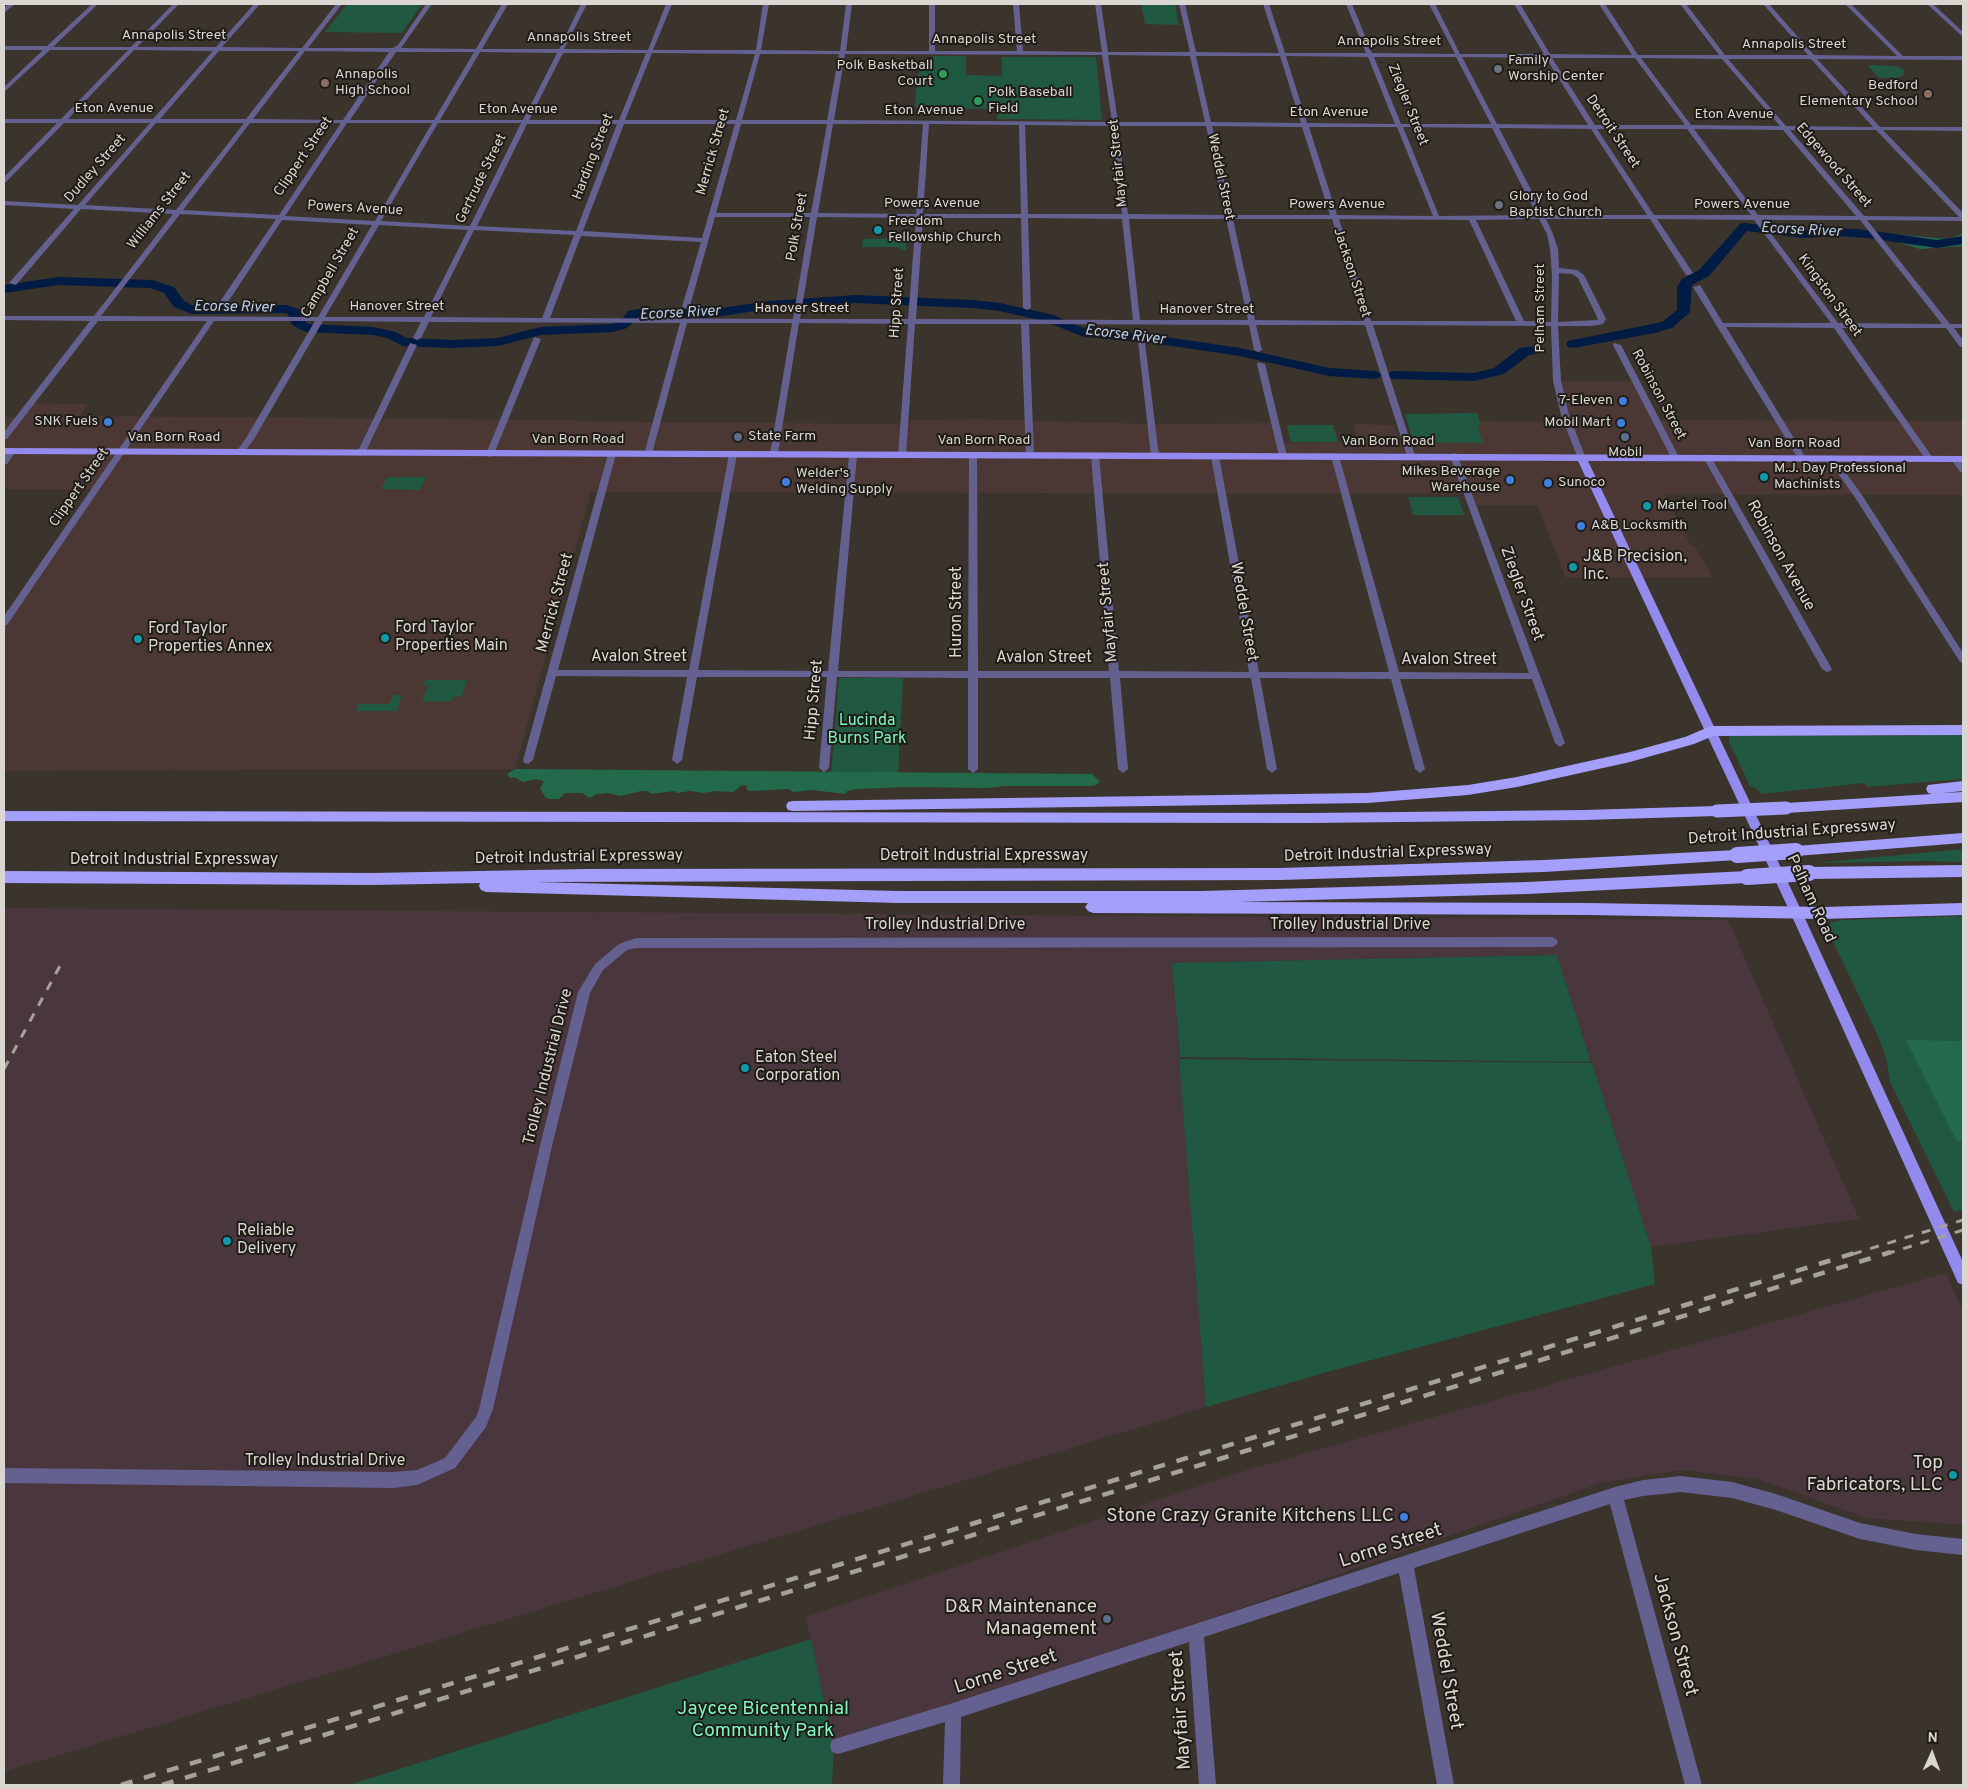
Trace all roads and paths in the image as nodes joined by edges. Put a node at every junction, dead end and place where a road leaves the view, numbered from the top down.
1 (12, 4) edge
2 (95, 4) edge
3 (176, 4) edge
4 (257, 4) edge
5 (339, 4) edge
6 (429, 4) edge
7 (505, 4) edge
8 (584, 4) edge
9 (669, 4) edge
10 (766, 4) edge
11 (849, 4) edge
12 (932, 4) edge
13 (1016, 4) edge
14 (1098, 4) edge
15 (1182, 4) edge
16 (1266, 4) edge
17 (1349, 4) edge
18 (1432, 4) edge
19 (1517, 4) edge
20 (1602, 4) edge
21 (1683, 4) edge
22 (1766, 4) edge
23 (1848, 4) edge
24 (1930, 4) edge
25 (4, 11) edge
26 (1963, 35) edge
27 (4, 48) edge
28 (49, 48) junction
29 (134, 48) junction
30 (218, 49) junction
31 (304, 49) junction
32 (396, 50) junction
33 (477, 50) junction
34 (560, 51) junction
35 (649, 51) junction
36 (758, 52) junction
37 (843, 52) junction
38 (932, 53) junction
39 (1020, 53) junction
40 (1106, 53) junction
41 (1194, 54) junction
42 (1282, 54) junction
43 (1372, 55) junction
44 (1458, 55) junction
45 (1548, 56) junction
46 (1637, 56) junction
47 (1724, 57) junction
48 (1812, 57) junction
49 (1902, 58) junction
50 (1963, 58) edge
51 (4, 90) edge
52 (4, 121) edge
53 (61, 122) junction
54 (154, 122) junction
55 (523, 122) junction
56 (621, 122) junction
57 (736, 122) junction
58 (830, 122) junction
59 (246, 123) junction
60 (344, 123) junction
61 (434, 123) junction
62 (926, 123) junction
63 (1022, 124) junction
64 (1115, 124) junction
65 (1209, 125) junction
66 (1304, 125) junction
67 (1400, 126) junction
68 (1496, 126) junction
69 (1595, 127) junction
70 (1689, 128) junction
71 (1784, 128) junction
72 (1879, 129) junction
73 (1963, 129) edge
74 (4, 181) edge
75 (4, 202) edge
76 (80, 207) junction
77 (177, 212) junction
78 (711, 215) junction
79 (814, 216) junction
80 (918, 216) junction
81 (1652, 216) junction
82 (1023, 217) junction
83 (1124, 217) junction
84 (1228, 217) junction
85 (1543, 217) junction
86 (280, 218) junction
87 (1334, 218) junction
88 (1437, 218) junction
89 (1472, 218) junction
90 (1757, 218) junction
91 (1861, 218) junction
92 (1963, 218) edge
93 (375, 223) junction
94 (471, 228) junction
95 (577, 234) junction
96 (704, 240) junction
97 (1556, 270) junction
98 (1689, 272) dead end
99 (13, 283) dead end
100 (1697, 287) dead end
101 (223, 303) dead end
102 (686, 307) dead end
103 (1026, 308) dead end
104 (4, 318) edge
105 (95, 319) junction
106 (212, 319) junction
107 (426, 320) junction
108 (545, 320) junction
109 (684, 321) junction
110 (796, 322) junction
111 (911, 322) junction
112 (1025, 322) junction
113 (1137, 323) junction
114 (1252, 323) junction
115 (1368, 323) junction
116 (1521, 324) junction
117 (1554, 324) junction
118 (1720, 325) junction
119 (1836, 325) junction
120 (314, 326) junction
121 (1948, 326) junction
122 (1963, 326) edge
123 (537, 339) dead end
124 (1141, 344) dead end
125 (1963, 344) edge
126 (1616, 345) dead end
127 (1258, 350) dead end
128 (1261, 364) dead end
129 (4, 437) edge
130 (8, 451) edge
131 (122, 451) junction
132 (240, 452) junction
133 (361, 452) junction
134 (490, 454) junction
135 (612, 454) junction
136 (648, 454) junction
137 (733, 454) junction
138 (774, 454) junction
139 (853, 455) junction
140 (902, 455) junction
141 (973, 455) junction
142 (1030, 455) junction
143 (1095, 456) junction
144 (1155, 456) junction
145 (1214, 456) junction
146 (1283, 456) junction
147 (1335, 456) junction
148 (1411, 456) junction
149 (1454, 456) junction
150 (1581, 456) junction
151 (1675, 457) junction
152 (1707, 457) junction
153 (1802, 458) junction
154 (1831, 458) junction
155 (1929, 458) junction
156 (1959, 459) edge
157 (4, 462) edge
158 (1963, 470) edge
159 (4, 623) edge
160 (1963, 660) edge
161 (1827, 669) dead end
162 (552, 672) junction
163 (693, 673) junction
164 (832, 674) junction
165 (973, 674) junction
166 (1114, 674) junction
167 (1254, 675) junction
168 (1394, 676) junction
169 (1535, 676) junction
170 (1963, 730) edge
171 (1711, 731) junction
172 (1560, 743) dead end
173 (528, 760) dead end
174 (677, 760) dead end
175 (824, 768) dead end
176 (973, 769) dead end
177 (1123, 769) dead end
178 (1272, 769) dead end
179 (1420, 769) dead end
180 (1963, 786) edge
181 (1963, 797) edge
182 (1806, 807) junction
183 (4, 816) edge
184 (624, 816) junction
185 (1963, 838) edge
186 (1963, 871) edge
187 (4, 877) edge
188 (372, 880) junction
189 (899, 897) junction
190 (1963, 909) edge
191 (1796, 912) junction
192 (1552, 942) dead end
193 (1963, 1278) edge
194 (4, 1476) edge
195 (1615, 1495) junction
196 (1963, 1547) edge
197 (1405, 1563) junction
198 (1196, 1632) junction
199 (954, 1711) junction
200 (838, 1746) dead end
201 (952, 1785) edge
202 (1208, 1785) edge
203 (1446, 1785) edge
204 (1694, 1785) edge

1 - 25 street
2 - 28 street
3 - 29 street
4 - 30 street, Dudley Street
5 - 31 street, Williams Street
6 - 32 street, Clippert Street
7 - 33 street, Campbell Street
8 - 34 street, Gertrude Street
9 - 35 street, Harding Street
10 - 36 street, Merrick Street
11 - 37 street, Polk Street
12 - 38 street
13 - 39 street
14 - 40 street, Mayfair Street
15 - 41 street, Weddel Street
16 - 42 street, Jackson Street
17 - 43 street, Ziegler Street
18 - 44 street, Pelham Street
19 - 45 street, Detroit Street
20 - 46 street, Kingston Street
21 - 47 street, Edgewood Street
22 - 48 street
23 - 49 street
24 - 26 street
27 - 28 street, Annapolis Street
28 - 29 street, Annapolis Street
28 - 51 street
29 - 30 street, Annapolis Street
29 - 53 street
30 - 31 street, Annapolis Street
30 - 54 street, Dudley Street
31 - 32 street, Annapolis Street
31 - 59 street, Williams Street
32 - 33 street, Annapolis Street
32 - 60 street, Clippert Street
33 - 34 street, Annapolis Street
33 - 61 street, Campbell Street
34 - 35 street, Annapolis Street
34 - 55 street, Gertrude Street
35 - 36 street, Annapolis Street
35 - 56 street, Harding Street
36 - 37 street, Annapolis Street
36 - 57 street, Merrick Street
37 - 38 street, Annapolis Street
37 - 58 street, Polk Street
38 - 39 street, Annapolis Street
39 - 40 street, Annapolis Street
40 - 41 street, Annapolis Street
40 - 64 street, Mayfair Street
41 - 42 street, Annapolis Street
41 - 65 street, Weddel Street
42 - 43 street, Annapolis Street
42 - 66 street, Jackson Street
43 - 44 street, Annapolis Street
43 - 67 street, Ziegler Street
44 - 45 street, Annapolis Street
44 - 68 street, Pelham Street
45 - 46 street, Annapolis Street
45 - 69 street, Detroit Street
46 - 47 street, Annapolis Street
46 - 70 street, Kingston Street
47 - 48 street, Annapolis Street
47 - 71 street, Edgewood Street
48 - 49 street, Annapolis Street
48 - 72 street
49 - 50 street, Annapolis Street
52 - 53 street, Eton Avenue
53 - 54 street, Eton Avenue
53 - 74 street
54 - 59 street, Eton Avenue
54 - 76 street, Dudley Street
55 - 56 street, Eton Avenue
55 - 61 street, Eton Avenue
55 - 94 street, Gertrude Street
56 - 57 street, Eton Avenue
56 - 95 street, Harding Street
57 - 58 street, Eton Avenue
57 - 78 street, Merrick Street
58 - 62 street, Eton Avenue
58 - 79 street, Polk Street
59 - 60 street, Eton Avenue
59 - 77 street, Williams Street
60 - 61 street, Eton Avenue
60 - 86 street, Clippert Street
61 - 93 street, Campbell Street
62 - 63 street, Eton Avenue
62 - 80 street, Hipp Street
63 - 64 street, Eton Avenue
63 - 82 street
64 - 65 street, Eton Avenue
64 - 83 street, Mayfair Street
65 - 66 street, Eton Avenue
65 - 84 street, Weddel Street
66 - 67 street, Eton Avenue
66 - 87 street, Jackson Street
67 - 68 street, Eton Avenue
67 - 88 street, Ziegler Street
68 - 69 street, Eton Avenue
68 - 85 street, Pelham Street
69 - 70 street, Eton Avenue
69 - 81 street, Detroit Street
70 - 71 street, Eton Avenue
70 - 90 street, Kingston Street
71 - 72 street, Eton Avenue
71 - 91 street, Edgewood Street
72 - 73 street, Eton Avenue
72 - 92 street
75 - 76 street, Powers Avenue
76 - 77 street, Powers Avenue
76 - 99 street, Dudley Street
77 - 86 street, Powers Avenue
77 - 105 street, Williams Street
78 - 79 street, Powers Avenue
78 - 96 street, Merrick Street
79 - 80 street, Powers Avenue
79 - 110 street, Polk Street
80 - 82 street, Powers Avenue
80 - 111 street, Hipp Street
81 - 85 street, Powers Avenue
81 - 90 street, Powers Avenue
81 - 98 street, Detroit Street
82 - 83 street, Powers Avenue
82 - 103 street
83 - 84 street, Powers Avenue
83 - 113 street, Mayfair Street
84 - 87 street, Powers Avenue
84 - 114 street, Weddel Street
85 - 89 street, Powers Avenue
85 - 97 street, Pelham Street
86 - 93 street, Powers Avenue
86 - 101 street, Clippert Street
87 - 88 street, Powers Avenue
87 - 115 street, Jackson Street
88 - 89 street, Powers Avenue
89 - 116 street
90 - 91 street, Powers Avenue
90 - 119 street, Kingston Street
91 - 92 street, Powers Avenue
91 - 121 street, Edgewood Street
93 - 94 street, Powers Avenue
93 - 120 street, Campbell Street
94 - 95 street, Powers Avenue
94 - 107 street, Gertrude Street
95 - 96 street, Powers Avenue
95 - 108 street, Harding Street
96 - 102 street, Merrick Street
97 - 117 street, Pelham Street
97 - 117 street, Hanover Street
100 - 118 street
104 - 105 street, Hanover Street
105 - 106 street, Hanover Street
105 - 129 street, Williams Street
106 - 120 street, Hanover Street
106 - 131 street, Clippert Street
107 - 108 street, Hanover Street
107 - 120 street, Hanover Street
107 - 133 street, Gertrude Street
108 - 109 street, Hanover Street
109 - 110 street, Hanover Street
109 - 136 street
110 - 111 street, Hanover Street
110 - 138 street, Polk Street
111 - 112 street, Hanover Street
111 - 140 street, Hipp Street
112 - 113 street, Hanover Street
112 - 142 street
113 - 114 street, Hanover Street
114 - 115 street, Hanover Street
114 - 127 street, Weddel Street
115 - 116 street, Hanover Street
115 - 148 street, Jackson Street
116 - 117 street, Hanover Street
117 - 150 street, Pelham Street
118 - 119 street
118 - 153 street
119 - 121 street
119 - 155 street, Kingston Street
120 - 132 street, Campbell Street
121 - 122 street
121 - 125 street, Edgewood Street
123 - 134 street
124 - 144 street
126 - 151 street, Robinson Street
128 - 146 street
130 - 131 main road, Van Born Road
130 - 157 street
131 - 132 main road, Van Born Road
131 - 159 street, Clippert Street
132 - 133 main road, Van Born Road
133 - 134 main road, Van Born Road
134 - 135 main road, Van Born Road
135 - 136 main road, Van Born Road
135 - 162 street, Merrick Street
136 - 137 main road, Van Born Road
137 - 138 main road, Van Born Road
137 - 163 street
138 - 139 main road, Van Born Road
139 - 140 main road, Van Born Road
139 - 164 street, Hipp Street
140 - 141 main road, Van Born Road
141 - 142 main road, Van Born Road
141 - 165 street, Huron Street
142 - 143 main road, Van Born Road
143 - 144 main road, Van Born Road
143 - 166 street, Mayfair Street
144 - 145 main road, Van Born Road
145 - 146 main road, Van Born Road
145 - 167 street, Weddel Street
146 - 147 main road, Van Born Road
147 - 148 main road, Van Born Road
147 - 168 street
148 - 149 main road, Van Born Road
149 - 150 main road, Van Born Road
149 - 169 street, Ziegler Street
150 - 151 main road, Van Born Road
150 - 171 main road, Pelham Road
151 - 152 main road, Van Born Road
152 - 153 main road, Van Born Road
152 - 161 street, Robinson Avenue
153 - 154 main road, Van Born Road
154 - 155 main road, Van Born Road
154 - 160 street
155 - 156 main road, Van Born Road
156 - 158 street
162 - 163 street, Avalon Street
162 - 173 street, Merrick Street
163 - 164 street, Avalon Street
163 - 174 street
164 - 165 street, Avalon Street
164 - 175 street, Hipp Street
165 - 166 street, Avalon Street
165 - 176 street, Huron Street
166 - 167 street, Avalon Street
166 - 177 street, Mayfair Street
167 - 168 street, Avalon Street
167 - 178 street, Weddel Street
168 - 169 street, Avalon Street
168 - 179 street
169 - 172 street, Ziegler Street
170 - 171 highway
171 - 184 highway
171 - 191 main road, Pelham Road
180 - 182 highway
181 - 182 highway, Detroit Industrial Expressway
182 - 184 highway, Detroit Industrial Expressway, bridge
183 - 184 highway, Detroit Industrial Expressway
185 - 188 highway, Detroit Industrial Expressway, bridge
186 - 189 highway, bridge
187 - 188 highway, Detroit Industrial Expressway
188 - 189 highway
189 - 191 highway
190 - 191 highway
191 - 193 main road, Pelham Road
192 - 194 street, Trolley Industrial Drive
195 - 196 street, Lorne Street
195 - 197 street, Lorne Street
195 - 204 street, Jackson Street
197 - 198 street, Lorne Street
197 - 203 street, Weddel Street
198 - 199 street, Lorne Street
198 - 202 street, Mayfair Street
199 - 200 street, Lorne Street
199 - 201 street

